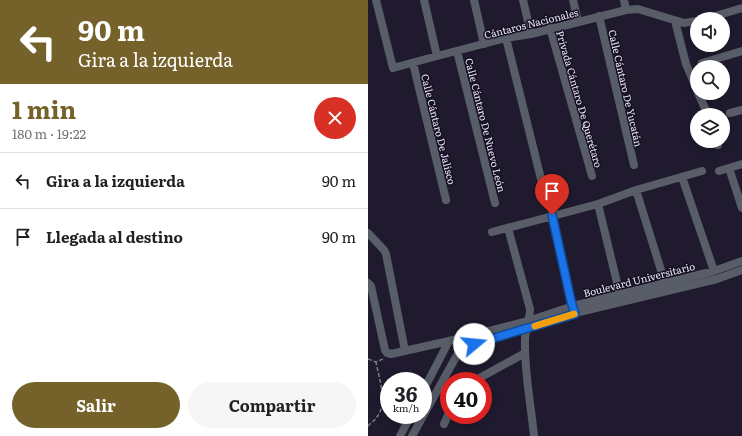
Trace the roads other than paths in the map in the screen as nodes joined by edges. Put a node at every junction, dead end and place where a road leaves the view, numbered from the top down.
1 (376, 0) edge
2 (424, 0) edge
3 (474, 0) edge
4 (523, 0) edge
5 (573, 0) edge
6 (624, 0) edge
7 (742, 8) edge
8 (626, 10) junction
9 (729, 12) edge
10 (599, 16) junction
11 (578, 21) junction
12 (675, 21) junction
13 (690, 22) edge
14 (550, 28) junction
15 (531, 34) junction
16 (506, 38) junction
17 (484, 44) junction
18 (457, 51) junction
19 (742, 51) edge
20 (438, 56) junction
21 (709, 60) edge
22 (413, 63) junction
23 (690, 73) edge
24 (742, 110) edge
25 (730, 113) dead end
26 (742, 164) edge
27 (634, 165) dead end
28 (729, 168) junction
29 (702, 171) dead end
30 (719, 171) dead end
31 (592, 176) dead end
32 (682, 177) junction
33 (542, 187) dead end
34 (636, 190) junction
35 (446, 200) dead end
36 (495, 203) dead end
37 (598, 204) junction
38 (742, 208) edge
39 (552, 215) junction
40 (508, 228) junction
41 (492, 232) dead end
42 (368, 233) edge
43 (742, 261) edge
44 (742, 270) edge
45 (714, 271) junction
46 (368, 283) edge
47 (665, 283) junction
48 (620, 295) junction
49 (574, 310) junction
50 (527, 324) junction
51 (449, 341) junction
52 (461, 348) junction
53 (405, 351) junction
54 (525, 353) junction
55 (490, 372) edge
56 (432, 374) edge
57 (406, 424) edge
58 (400, 436) edge
59 (412, 436) edge
60 (534, 436) edge

1 - 22 street, Cántaros Nacionales
2 - 20 street
3 - 17 street
4 - 15 street
5 - 11 street
6 - 8 street
7 - 9 street
8 - 10 street, Cántaros Nacionales
8 - 12 street, Cántaros Nacionales
10 - 11 street, Cántaros Nacionales
10 - 27 street, Calle Cántaro De Yucatán
11 - 14 street, Cántaros Nacionales
12 - 13 street, Cántaros Nacionales
12 - 23 street
14 - 15 street, Cántaros Nacionales
14 - 31 street, Privada Cántaro De Querétaro
15 - 16 street, Cántaros Nacionales
16 - 17 street, Cántaros Nacionales
16 - 33 street
17 - 18 street, Cántaros Nacionales
18 - 20 street, Cántaros Nacionales
18 - 36 street, Calle Cántaro De Nuevo León
19 - 21 street
20 - 22 street, Cántaros Nacionales
22 - 35 street, Calle Cántaro De Jalisco
24 - 25 street
26 - 28 street
28 - 30 street
28 - 38 street
29 - 32 street
32 - 34 street
32 - 45 street
34 - 37 street
34 - 47 street
37 - 39 street
37 - 48 street
39 - 40 street
39 - 49 street
40 - 41 street
40 - 50 street
42 - 53 street
43 - 45 street, Boulevard Universitario
44 - 49 street, Boulevard Universitario
45 - 47 street, Boulevard Universitario
46 - 53 street, Boulevard Universitario
47 - 48 street, Boulevard Universitario
48 - 49 street, Boulevard Universitario
49 - 50 street, Boulevard Universitario
50 - 51 street, Boulevard Universitario
50 - 52 street, Boulevard Universitario
50 - 54 street
51 - 52 street
51 - 53 street, Boulevard Universitario
51 - 56 street
52 - 59 street
54 - 55 street
54 - 60 street
57 - 58 street

